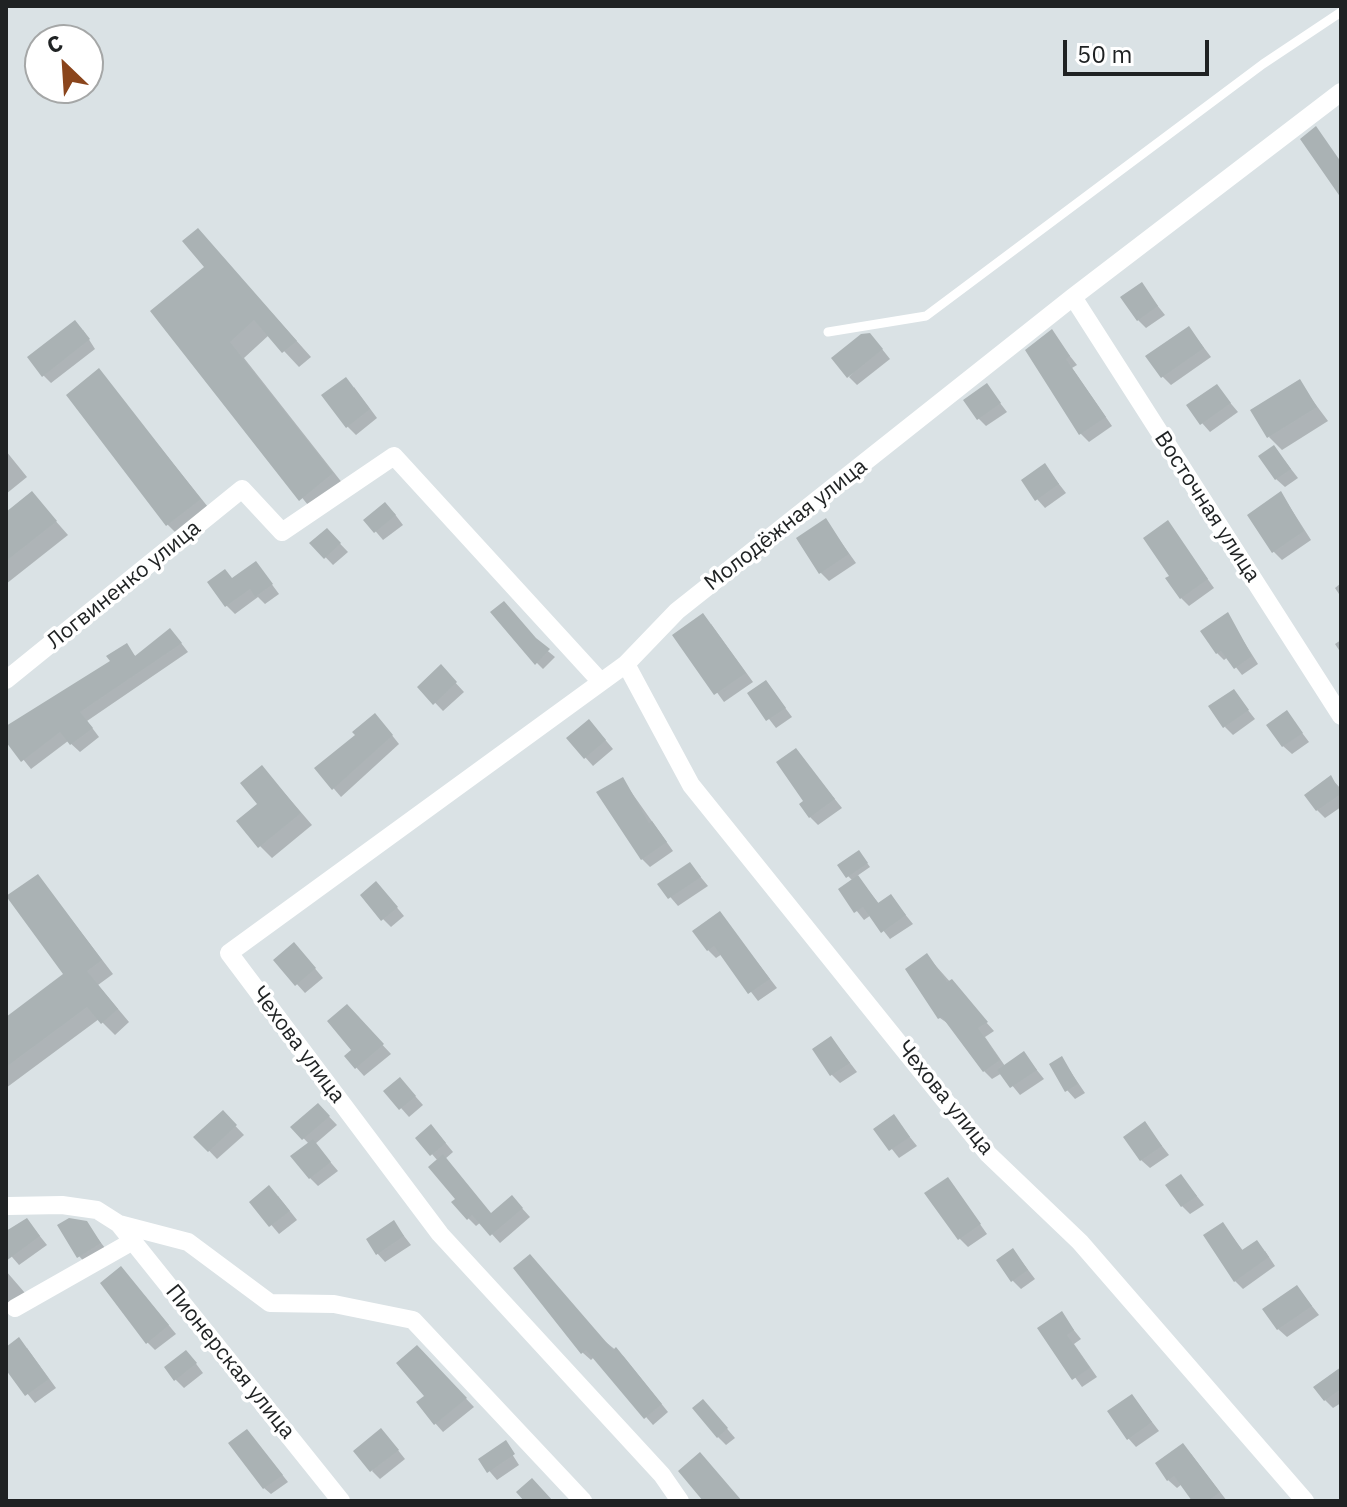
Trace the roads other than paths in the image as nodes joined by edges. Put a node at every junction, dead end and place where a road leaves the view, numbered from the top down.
1 (1341, 12) edge
2 (1341, 92) edge
3 (1073, 297) junction
4 (828, 332) dead end
5 (626, 664) junction
6 (6, 680) edge
7 (601, 682) junction
8 (1341, 716) edge
9 (229, 953) joint
10 (8, 1206) dead end
11 (119, 1224) junction
12 (133, 1241) junction
13 (15, 1308) dead end
14 (341, 1501) edge
15 (583, 1501) edge
16 (680, 1501) edge
17 (1305, 1501) edge

1 - 4 lane
2 - 3 street, Молодёжная улица
3 - 5 street, Молодёжная улица
3 - 8 street, Восточная улица
5 - 7 street, Молодёжная улица
5 - 17 street, Чехова улица
6 - 7 street, Логвиненко улица
7 - 9 street, Молодёжная улица
9 - 16 street, Чехова улица
10 - 11 street
11 - 12 street, Пионерская улица
11 - 15 street
12 - 13 street
12 - 14 street, Пионерская улица

